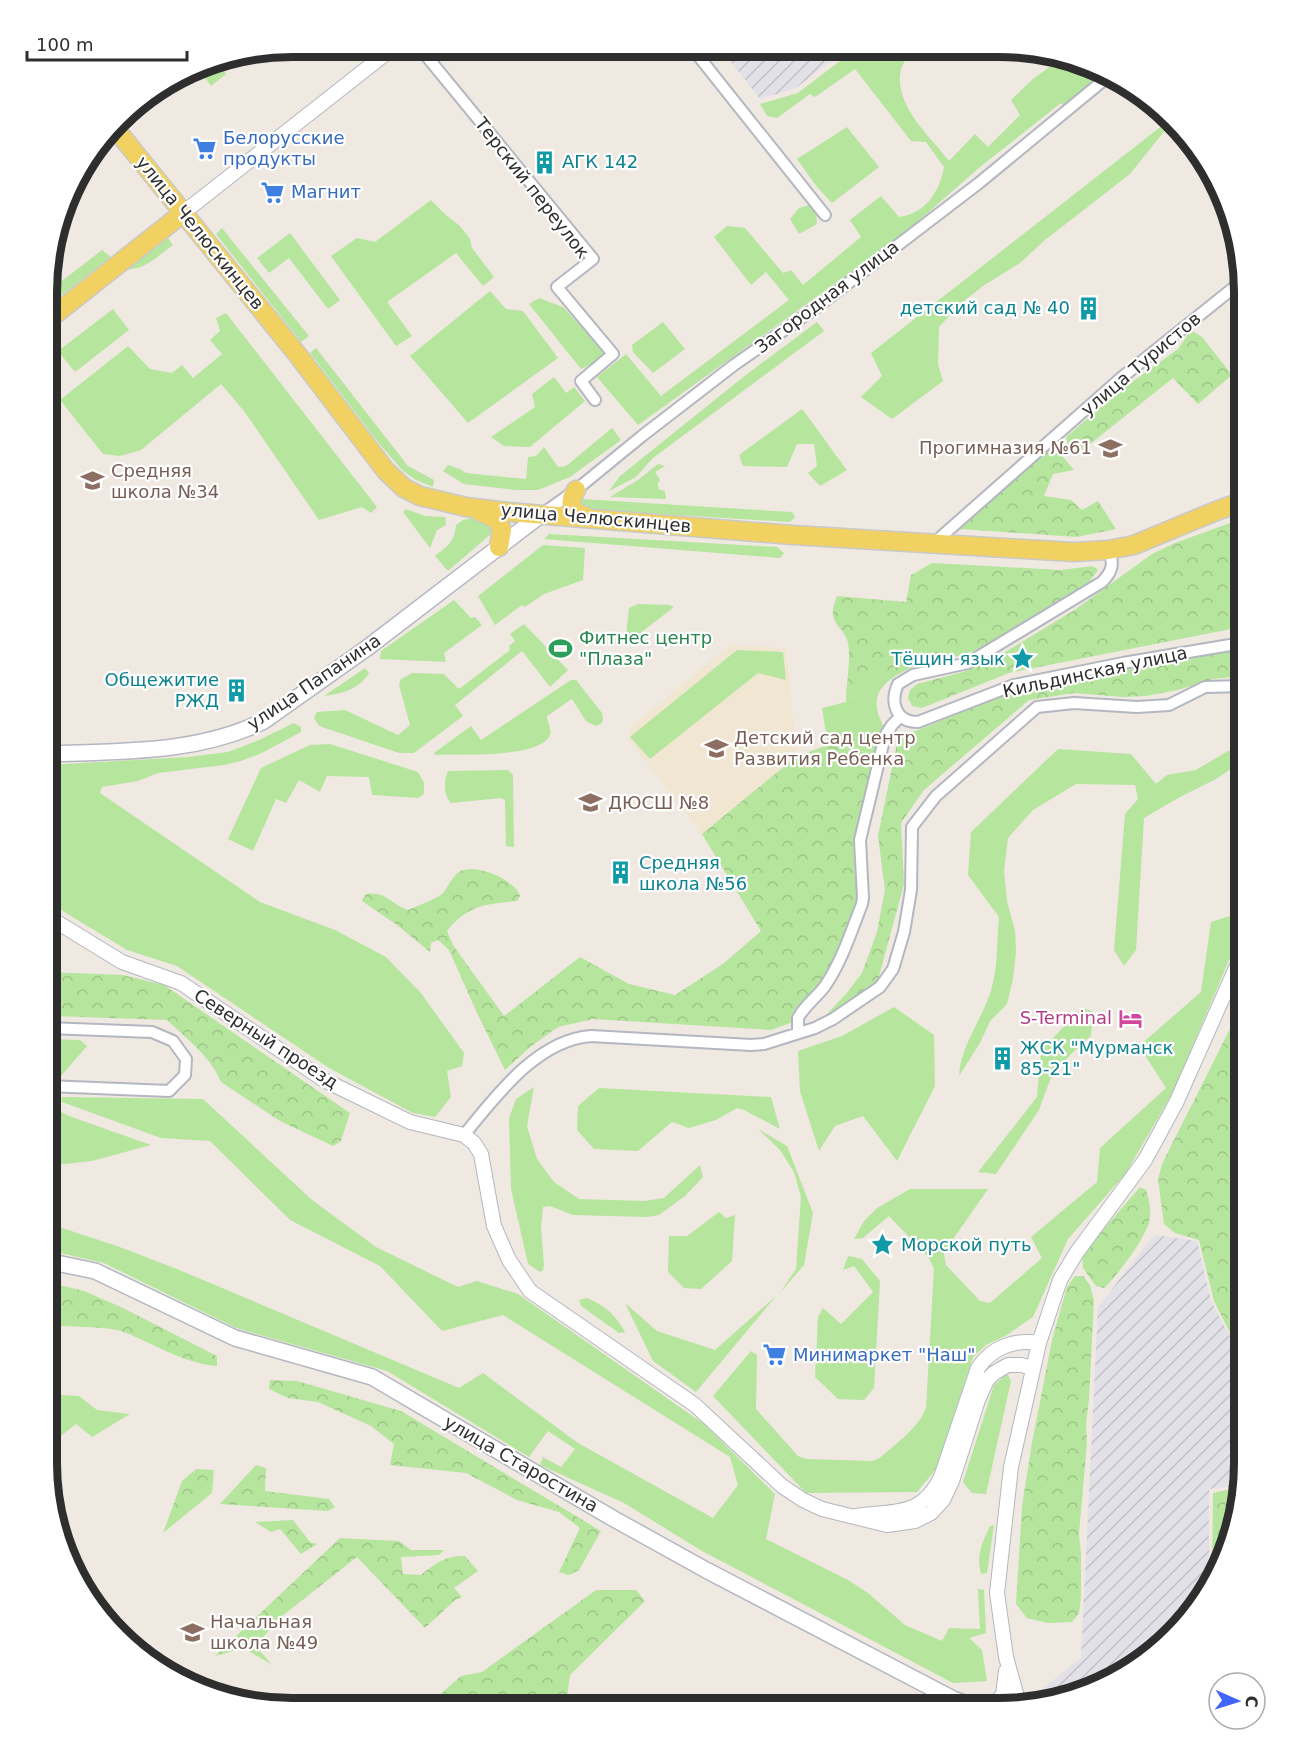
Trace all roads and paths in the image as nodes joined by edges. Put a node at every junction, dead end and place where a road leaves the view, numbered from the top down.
1 (381, 57) edge
2 (427, 57) edge
3 (699, 57) edge
4 (1103, 81) edge
5 (119, 133) edge
6 (183, 213) junction
7 (825, 215) dead end
8 (1234, 288) edge
9 (57, 313) edge
10 (595, 400) dead end
11 (576, 490) junction
12 (1234, 504) edge
13 (466, 507) junction
14 (542, 514) junction
15 (589, 518) junction
16 (933, 543) junction
17 (499, 546) junction
18 (1108, 550) junction
19 (1234, 645) edge
20 (1234, 686) edge
21 (900, 717) junction
22 (57, 754) edge
23 (57, 922) edge
24 (1234, 972) edge
25 (57, 1028) edge
26 (798, 1033) junction
27 (57, 1086) edge
28 (464, 1135) junction
29 (57, 1263) edge
30 (1039, 1343) junction
31 (1033, 1368) junction
32 (852, 1517) junction
33 (1006, 1657) junction
34 (1017, 1697) edge
35 (951, 1698) edge
36 (1000, 1698) edge

1 - 6 street
2 - 10 street, Терский переулок
3 - 7 street
4 - 11 street, Загородная улица
5 - 6 main road, улица Челюскинцев
6 - 9 main road
6 - 13 main road, улица Челюскинцев
8 - 16 street, улица Туристов
11 - 14 street, Загородная улица
11 - 15 main road
12 - 18 main road, улица Челюскинцев
13 - 14 main road, улица Челюскинцев
13 - 17 main road
14 - 15 main road, улица Челюскинцев
14 - 17 main road, улица Папанина
15 - 16 main road, улица Челюскинцев
16 - 18 main road, улица Челюскинцев
17 - 22 main road, улица Папанина
18 - 21 street
19 - 21 street, Кильдинская улица
20 - 26 street
21 - 26 street
23 - 28 street, Северный проезд
24 - 30 street
25 - 27 street
26 - 28 street
28 - 32 street
29 - 35 main road, улица Старостина
30 - 31 street
30 - 32 street
31 - 32 street
31 - 33 street
33 - 34 street
33 - 36 street

